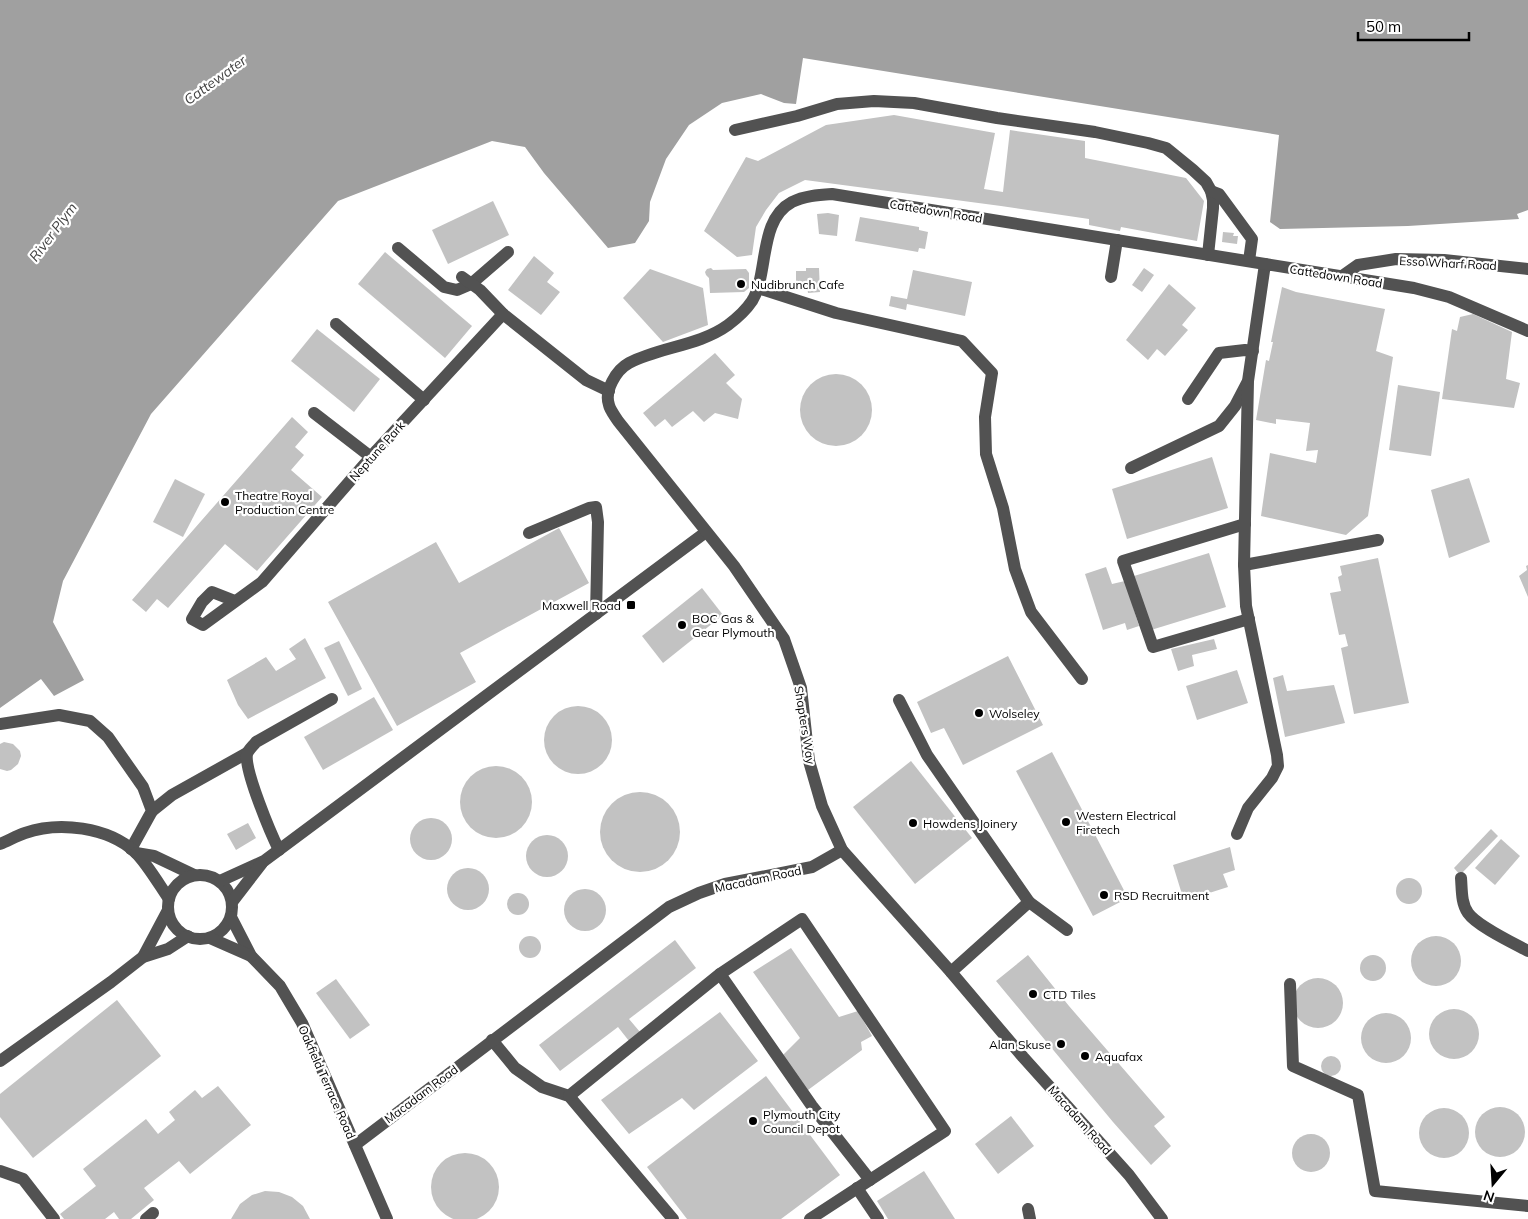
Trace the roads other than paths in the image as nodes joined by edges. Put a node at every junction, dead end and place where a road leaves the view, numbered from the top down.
1 (735, 130) dead end
2 (1211, 191) junction
3 (1117, 240) junction
4 (398, 248) dead end
5 (508, 252) dead end
6 (1208, 255) junction
7 (1249, 262) junction
8 (1265, 264) junction
9 (1528, 269) edge
10 (1342, 276) junction
11 (1111, 277) dead end
12 (471, 284) junction
13 (758, 288) junction
14 (503, 314) junction
15 (336, 324) dead end
16 (1528, 331) edge
17 (1253, 351) junction
18 (1248, 380) junction
19 (609, 391) junction
20 (424, 400) junction
21 (1188, 400) dead end
22 (314, 413) dead end
23 (371, 457) junction
24 (1131, 468) dead end
25 (1245, 524) junction
26 (706, 532) junction
27 (529, 533) dead end
28 (1378, 540) dead end
29 (1244, 565) junction
30 (235, 601) junction
31 (596, 614) junction
32 (1249, 619) junction
33 (1082, 679) dead end
34 (332, 699) dead end
35 (899, 700) dead end
36 (0, 724) edge
37 (247, 753) junction
38 (152, 811) junction
39 (1237, 834) dead end
40 (0, 844) edge
41 (279, 850) junction
42 (842, 850) junction
43 (133, 851) junction
44 (264, 861) junction
45 (194, 875) junction
46 (1461, 878) dead end
47 (220, 881) junction
48 (232, 902) junction
49 (1029, 902) junction
50 (169, 905) junction
51 (231, 917) junction
52 (1067, 930) dead end
53 (188, 936) junction
54 (210, 938) junction
55 (1528, 951) edge
56 (251, 956) junction
57 (143, 957) junction
58 (951, 972) junction
59 (720, 974) junction
60 (1290, 984) dead end
61 (492, 1040) junction
62 (0, 1061) edge
63 (569, 1096) junction
64 (355, 1145) junction
65 (0, 1171) edge
66 (870, 1180) junction
67 (857, 1188) junction
68 (1528, 1206) edge
69 (54, 1219) edge
70 (387, 1219) edge
71 (673, 1219) edge
72 (810, 1219) edge
73 (878, 1219) edge
74 (1162, 1219) edge

1 - 2 street
2 - 6 street
2 - 7 street
3 - 6 street, Cattedown Road
3 - 11 street
3 - 13 street, Cattedown Road
4 - 12 street
5 - 12 street
6 - 7 street, Cattedown Road
7 - 8 street, Cattedown Road
8 - 10 street, Cattedown Road
8 - 17 street
9 - 10 street, Esso Wharf Road
10 - 16 street, Cattedown Road
12 - 14 street
13 - 19 street, Cattedown Road
13 - 33 street
14 - 19 street
14 - 20 street, Neptune Park
15 - 20 street
17 - 18 street
17 - 21 street
18 - 24 street
18 - 25 street
19 - 26 street
20 - 23 street, Neptune Park
22 - 23 street
23 - 30 street, Neptune Park
25 - 29 street
25 - 32 street
26 - 31 street
26 - 42 street, Shapters Way
27 - 31 street
28 - 29 street
29 - 32 street
30 - 30 street, Neptune Park
31 - 41 street
32 - 39 street
34 - 37 street
35 - 49 street
36 - 38 street
37 - 38 street
37 - 41 street
38 - 43 street
40 - 43 street
41 - 44 street
42 - 58 street, Macadam Road
42 - 61 street, Macadam Road
43 - 45 street
43 - 50 street
44 - 47 street
44 - 48 street
45 - 47 street
45 - 50 street
46 - 55 street
47 - 48 street
48 - 51 street
49 - 52 street
49 - 58 street
50 - 53 street
50 - 57 street
51 - 54 street
51 - 56 street, Oakfield Terrace Road
53 - 54 street
53 - 57 street
54 - 56 street, Oakfield Terrace Road
56 - 64 street, Oakfield Terrace Road
57 - 62 street
58 - 74 street, Macadam Road
59 - 63 street
59 - 66 street
59 - 66 street
60 - 68 street
61 - 63 street
61 - 64 street, Macadam Road
63 - 71 street
64 - 70 street, Oakfield Terrace Road
65 - 69 street
66 - 67 street
67 - 72 street
67 - 73 street

